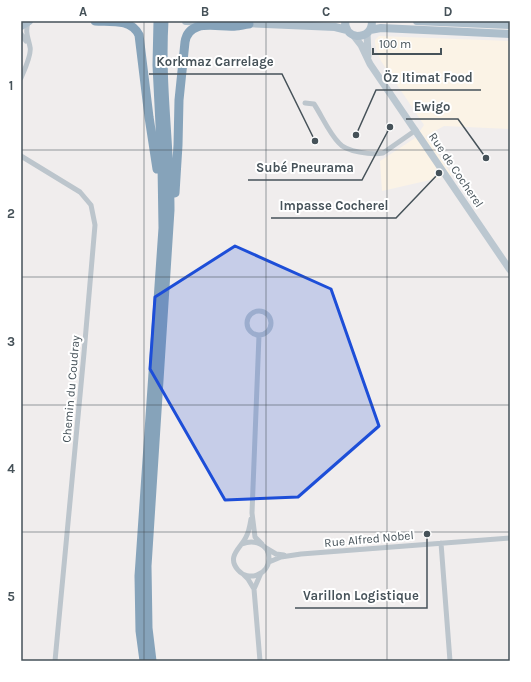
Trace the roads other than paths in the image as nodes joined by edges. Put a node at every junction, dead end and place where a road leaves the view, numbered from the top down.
1 (95, 21) edge
2 (186, 21) edge
3 (345, 21) edge
4 (372, 21) edge
5 (417, 21) edge
6 (26, 23) edge
7 (161, 24) edge
8 (249, 24) junction
9 (510, 25) edge
10 (347, 30) junction
11 (369, 32) junction
12 (21, 34) edge
13 (510, 34) edge
14 (354, 36) junction
15 (28, 43) junction
16 (370, 64) junction
17 (21, 78) edge
18 (305, 103) dead end
19 (416, 130) junction
20 (21, 156) edge
21 (170, 210) junction
22 (163, 228) junction
23 (510, 270) edge
24 (259, 335) junction
25 (252, 513) junction
26 (510, 538) edge
27 (441, 543) junction
28 (242, 544) junction
29 (263, 546) junction
30 (301, 554) junction
31 (269, 562) junction
32 (244, 574) junction
33 (261, 574) junction
34 (254, 589) junction
35 (55, 661) edge
36 (144, 661) edge
37 (152, 661) edge
38 (260, 661) edge
39 (450, 661) edge

1 - 22 highway
2 - 8 main road
3 - 10 main road
4 - 11 main road
5 - 9 main road
6 - 15 street
7 - 21 highway
7 - 22 highway
8 - 10 main road
8 - 21 highway
10 - 14 main road
11 - 13 main road
11 - 14 main road
11 - 16 street, Rue de Cocherel
12 - 15 street
14 - 16 street, Rue de Cocherel
15 - 17 street
16 - 19 street, Rue de Cocherel
18 - 19 street
19 - 23 street, Rue de Cocherel
20 - 35 street, Chemin du Coudray
21 - 37 highway
22 - 36 highway
24 - 24 street
24 - 25 street
25 - 28 street
25 - 29 street
26 - 27 street, Rue Alfred Nobel
27 - 30 street, Rue Alfred Nobel
27 - 39 street
28 - 29 street
28 - 32 street
29 - 30 street, Rue Alfred Nobel
29 - 31 street
30 - 31 street, Rue Alfred Nobel
31 - 33 street
32 - 33 street
32 - 34 street
33 - 34 street
34 - 38 street

